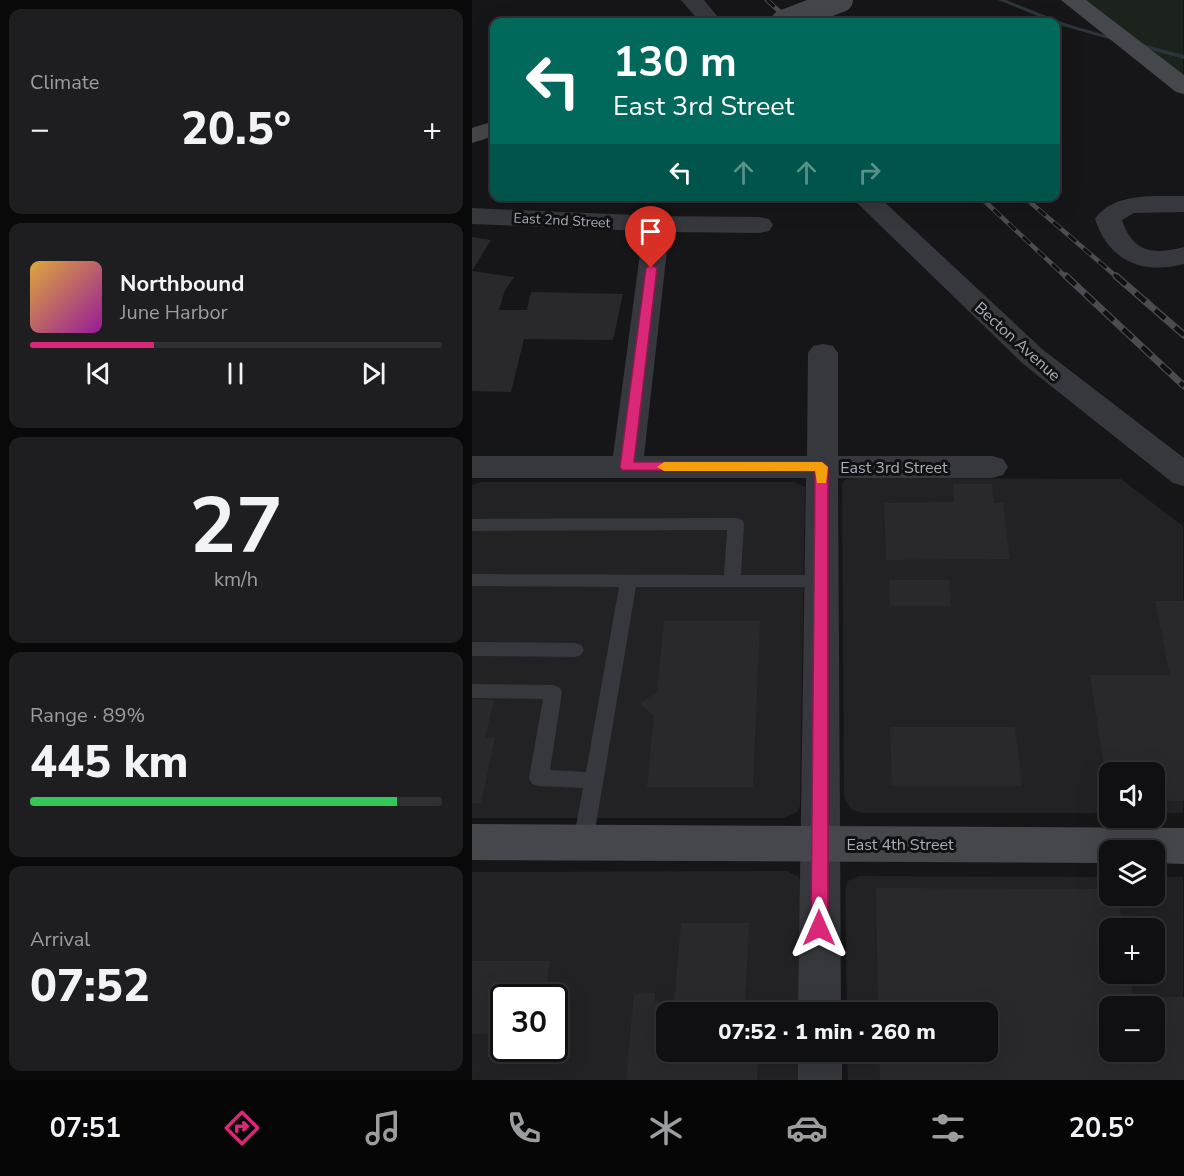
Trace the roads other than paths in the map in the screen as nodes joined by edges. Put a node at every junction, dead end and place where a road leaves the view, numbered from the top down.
1 (692, 0) edge
2 (841, 0) edge
3 (1073, 1) edge
4 (708, 18) edge
5 (794, 18) edge
6 (1183, 87) edge
7 (490, 129) edge
8 (472, 136) edge
9 (868, 201) edge
10 (1183, 204) edge
11 (472, 216) edge
12 (657, 224) junction
13 (760, 225) dead end
14 (1183, 255) edge
15 (823, 353) dead end
16 (472, 467) edge
17 (627, 467) junction
18 (822, 467) junction
19 (992, 467) dead end
20 (1183, 475) edge
21 (472, 525) edge
22 (472, 580) edge
23 (629, 581) junction
24 (732, 581) junction
25 (821, 581) junction
26 (472, 649) edge
27 (575, 650) dead end
28 (472, 691) edge
29 (594, 780) junction
30 (472, 842) edge
31 (583, 843) junction
32 (818, 844) junction
33 (1183, 846) edge
34 (820, 1002) edge
35 (820, 1062) edge
36 (820, 1080) edge

1 - 4 street
2 - 5 street, bridge
3 - 6 street
7 - 8 street
9 - 20 street, Becton Avenue
10 - 14 street
11 - 12 street, East 2nd Street
12 - 13 street, East 2nd Street
12 - 17 street
15 - 18 street
16 - 17 street, East 3rd Street
17 - 18 street, East 3rd Street
18 - 19 street, East 3rd Street
18 - 25 street
21 - 24 lane
22 - 23 lane
23 - 24 lane
23 - 29 lane
24 - 25 lane
25 - 32 street
26 - 27 lane
28 - 29 lane
29 - 31 lane
30 - 31 street, East 4th Street
31 - 32 street, East 4th Street
32 - 33 street, East 4th Street
32 - 34 street
35 - 36 street

